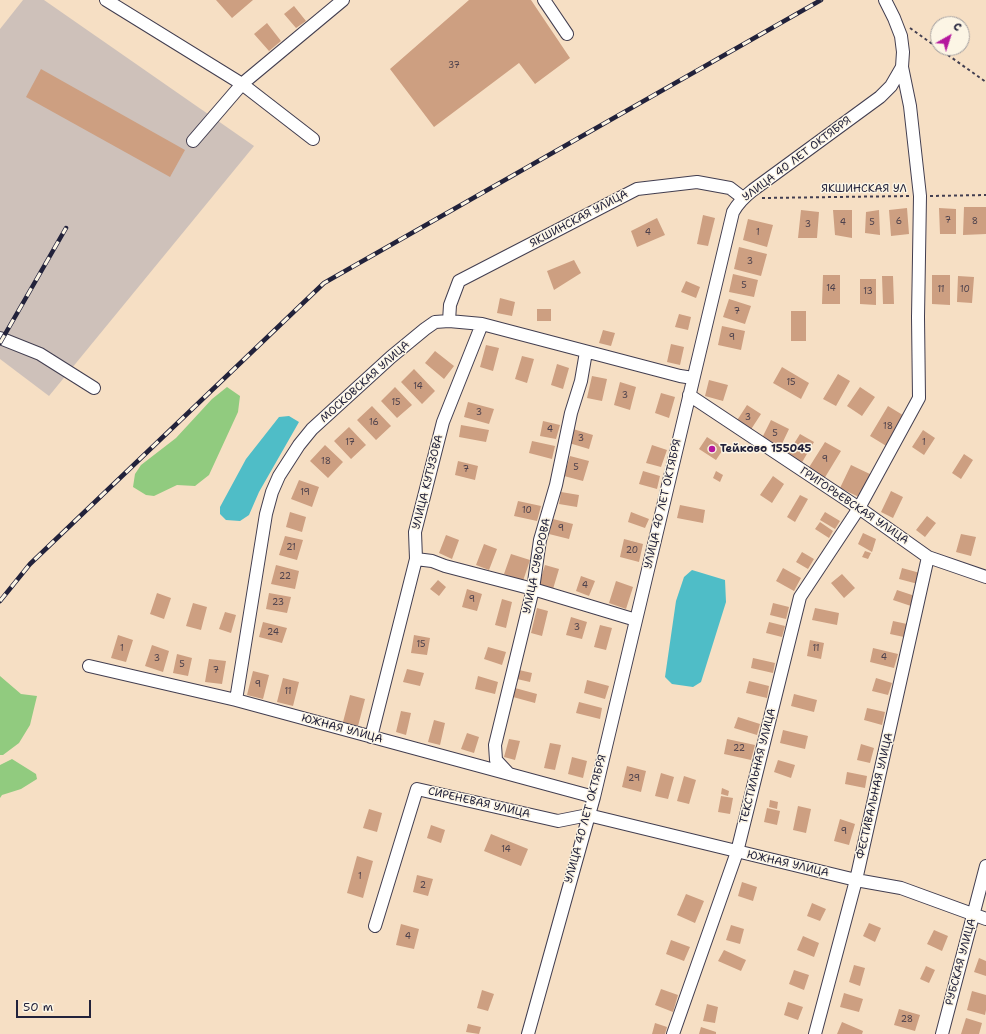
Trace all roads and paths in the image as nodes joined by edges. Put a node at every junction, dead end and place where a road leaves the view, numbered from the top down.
1 (106, 0) edge
2 (343, 0) edge
3 (544, 0) edge
4 (885, 0) edge
5 (894, 18) junction
6 (567, 34) dead end
7 (930, 43) edge
8 (949, 56) edge
9 (902, 67) junction
10 (986, 82) edge
11 (242, 84) junction
12 (313, 139) dead end
13 (193, 141) dead end
14 (986, 195) edge
15 (920, 196) junction
16 (743, 198) junction
17 (449, 320) junction
18 (482, 324) junction
19 (0, 338) edge
20 (586, 352) junction
21 (693, 378) junction
22 (94, 388) dead end
23 (689, 395) junction
24 (858, 508) junction
25 (928, 557) junction
26 (416, 559) junction
27 (983, 578) edge
28 (533, 589) junction
29 (636, 620) junction
30 (89, 666) dead end
31 (236, 700) junction
32 (371, 738) junction
33 (510, 775) junction
34 (594, 797) junction
35 (588, 815) junction
36 (737, 852) junction
37 (986, 866) edge
38 (856, 880) junction
39 (974, 915) junction
40 (986, 919) edge
41 (375, 926) dead end
42 (528, 1034) edge
43 (673, 1034) edge
44 (815, 1034) edge
45 (942, 1034) edge

1 - 11 street
2 - 11 street
3 - 6 street
4 - 5 street
5 - 7 path
5 - 9 street
8 - 10 path
9 - 15 street, ТЕКСТИЛЬНАЯ УЛИЦА
9 - 16 street, УЛИЦА 40 ЛЕТ ОКТЯБРЯ
11 - 12 street
11 - 13 street
14 - 15 path, ЯКШИНСКАЯ УЛ
15 - 16 path, ЯКШИНСКАЯ УЛ
15 - 24 street, ТЕКСТИЛЬНАЯ УЛИЦА
16 - 17 street, ЯКШИНСКАЯ УЛИЦА
16 - 21 street, УЛИЦА 40 ЛЕТ ОКТЯБРЯ
17 - 18 street, МОСКОВСКАЯ УЛИЦА
17 - 31 street, МОСКОВСКАЯ УЛИЦА
18 - 20 street, МОСКОВСКАЯ УЛИЦА
18 - 26 street, УЛИЦА КУТУЗОВА
19 - 22 street
20 - 21 street, МОСКОВСКАЯ УЛИЦА
20 - 28 street, УЛИЦА СУВОРОВА
21 - 23 street, УЛИЦА 40 ЛЕТ ОКТЯБРЯ
23 - 24 street, ГРИГОРЬЕВСКАЯ УЛИЦА
23 - 29 street, УЛИЦА 40 ЛЕТ ОКТЯБРЯ
24 - 25 street, ГРИГОРЬЕВСКАЯ УЛИЦА
24 - 36 street, ТЕКСТИЛЬНАЯ УЛИЦА
25 - 27 street, ГРИГОРЬЕВСКАЯ УЛИЦА
25 - 38 street, ФЕСТИВАЛЬНАЯ УЛИЦА
26 - 28 street
26 - 32 street, УЛИЦА КУТУЗОВА
28 - 29 street
28 - 33 street, УЛИЦА СУВОРОВА
29 - 34 street, УЛИЦА 40 ЛЕТ ОКТЯБРЯ
30 - 31 street, ЮЖНАЯ УЛИЦА
31 - 32 street, ЮЖНАЯ УЛИЦА
32 - 33 street, ЮЖНАЯ УЛИЦА
33 - 34 street, ЮЖНАЯ УЛИЦА
34 - 35 street, УЛИЦА 40 ЛЕТ ОКТЯБРЯ
35 - 36 street, ЮЖНАЯ УЛИЦА
35 - 41 street, СИРЕНЕВАЯ УЛИЦА
35 - 42 street, УЛИЦА 40 ЛЕТ ОКТЯБРЯ
36 - 38 street, ЮЖНАЯ УЛИЦА
36 - 43 street, ТЕКСТИЛЬНАЯ УЛИЦА
37 - 39 street, РУБСКАЯ УЛИЦА
38 - 39 street, ЮЖНАЯ УЛИЦА
38 - 44 street, ФЕСТИВАЛЬНАЯ УЛИЦА
39 - 40 street, ЮЖНАЯ УЛИЦА
39 - 45 street, РУБСКАЯ УЛИЦА

